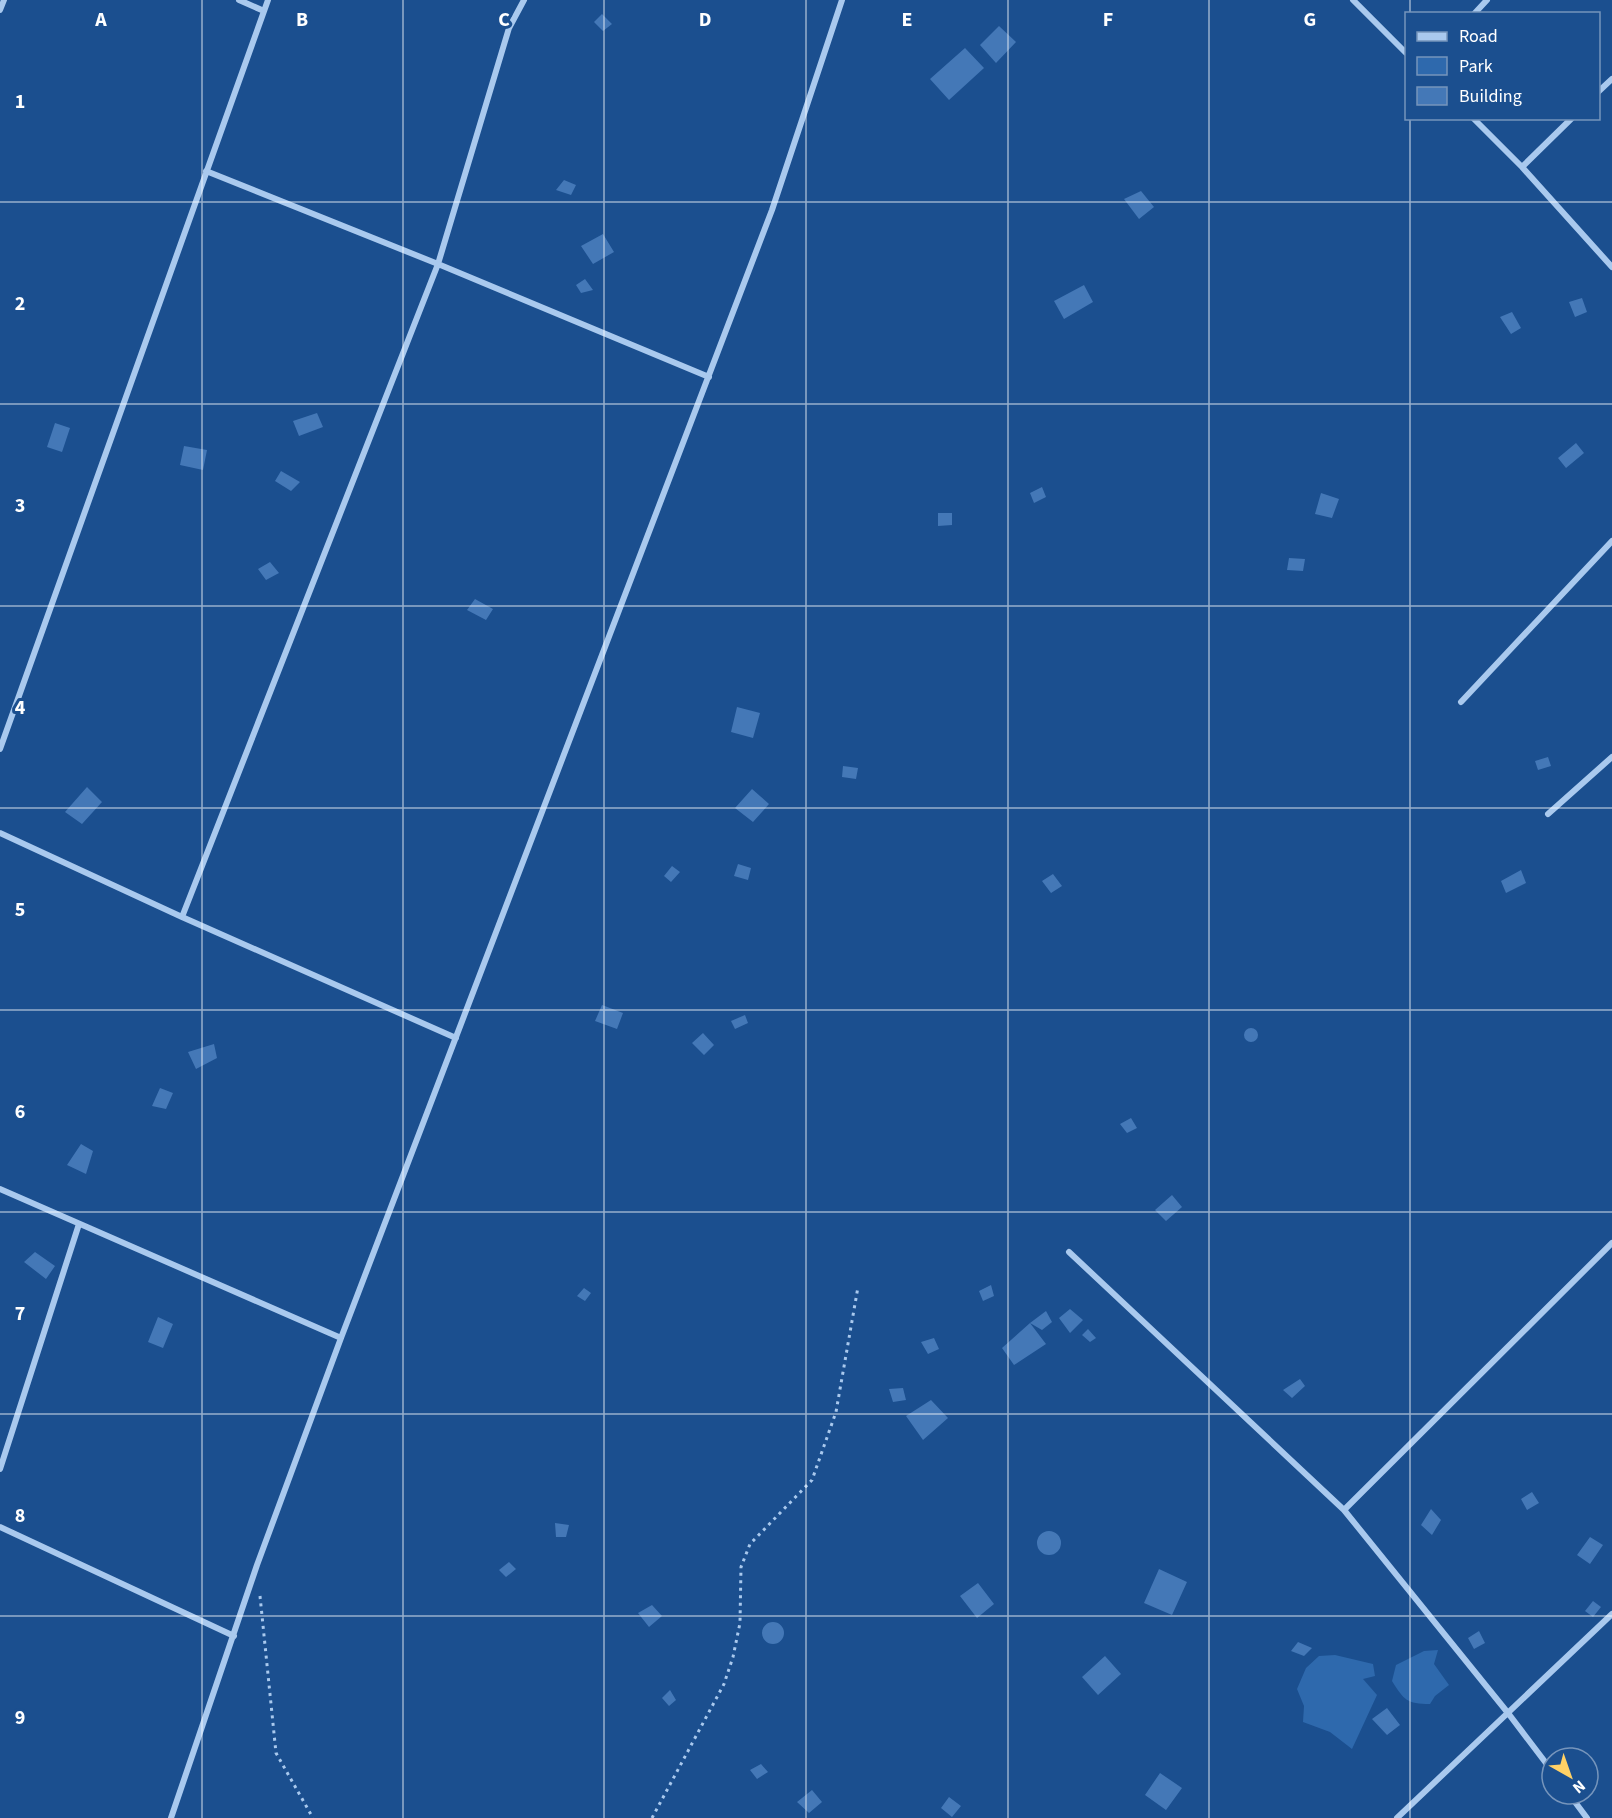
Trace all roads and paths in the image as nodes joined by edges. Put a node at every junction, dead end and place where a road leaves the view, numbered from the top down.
1 (4, 0) edge
2 (238, 0) edge
3 (268, 0) edge
4 (524, 0) edge
5 (842, 0) edge
6 (1353, 0) edge
7 (1487, 0) edge
8 (0, 10) edge
9 (264, 11) junction
10 (1476, 12) edge
11 (1405, 52) edge
12 (1612, 79) edge
13 (1600, 91) edge
14 (1475, 120) edge
15 (1570, 120) edge
16 (1522, 167) junction
17 (206, 171) junction
18 (438, 264) junction
19 (1612, 267) edge
20 (709, 376) junction
21 (1612, 541) edge
22 (1461, 702) dead end
23 (0, 749) edge
24 (1612, 757) edge
25 (1548, 814) dead end
26 (0, 833) edge
27 (182, 917) junction
28 (456, 1038) junction
29 (0, 1189) edge
30 (79, 1224) junction
31 (1612, 1243) edge
32 (1069, 1252) dead end
33 (858, 1287) dead end
34 (341, 1338) junction
35 (0, 1468) edge
36 (1344, 1510) junction
37 (0, 1527) edge
38 (259, 1589) dead end
39 (1612, 1614) edge
40 (234, 1636) junction
41 (1508, 1713) junction
42 (1540, 1755) edge
43 (171, 1818) edge
44 (313, 1818) edge
45 (652, 1818) edge
46 (1397, 1818) edge

1 - 8 street
2 - 9 street
3 - 9 street
4 - 18 street
5 - 20 street
6 - 11 street
7 - 10 street
9 - 17 street
12 - 13 street
14 - 16 street
15 - 16 street
16 - 19 street
17 - 18 street
17 - 23 street
18 - 20 street
18 - 27 street
20 - 28 street
21 - 22 street
24 - 25 street
26 - 27 street
27 - 28 street
28 - 34 street
29 - 30 street
30 - 34 street
30 - 35 street
31 - 36 street
32 - 36 street
33 - 45 path
34 - 40 street
36 - 41 street
37 - 40 street
38 - 44 path
39 - 41 street
40 - 43 street
41 - 42 street
41 - 46 street

